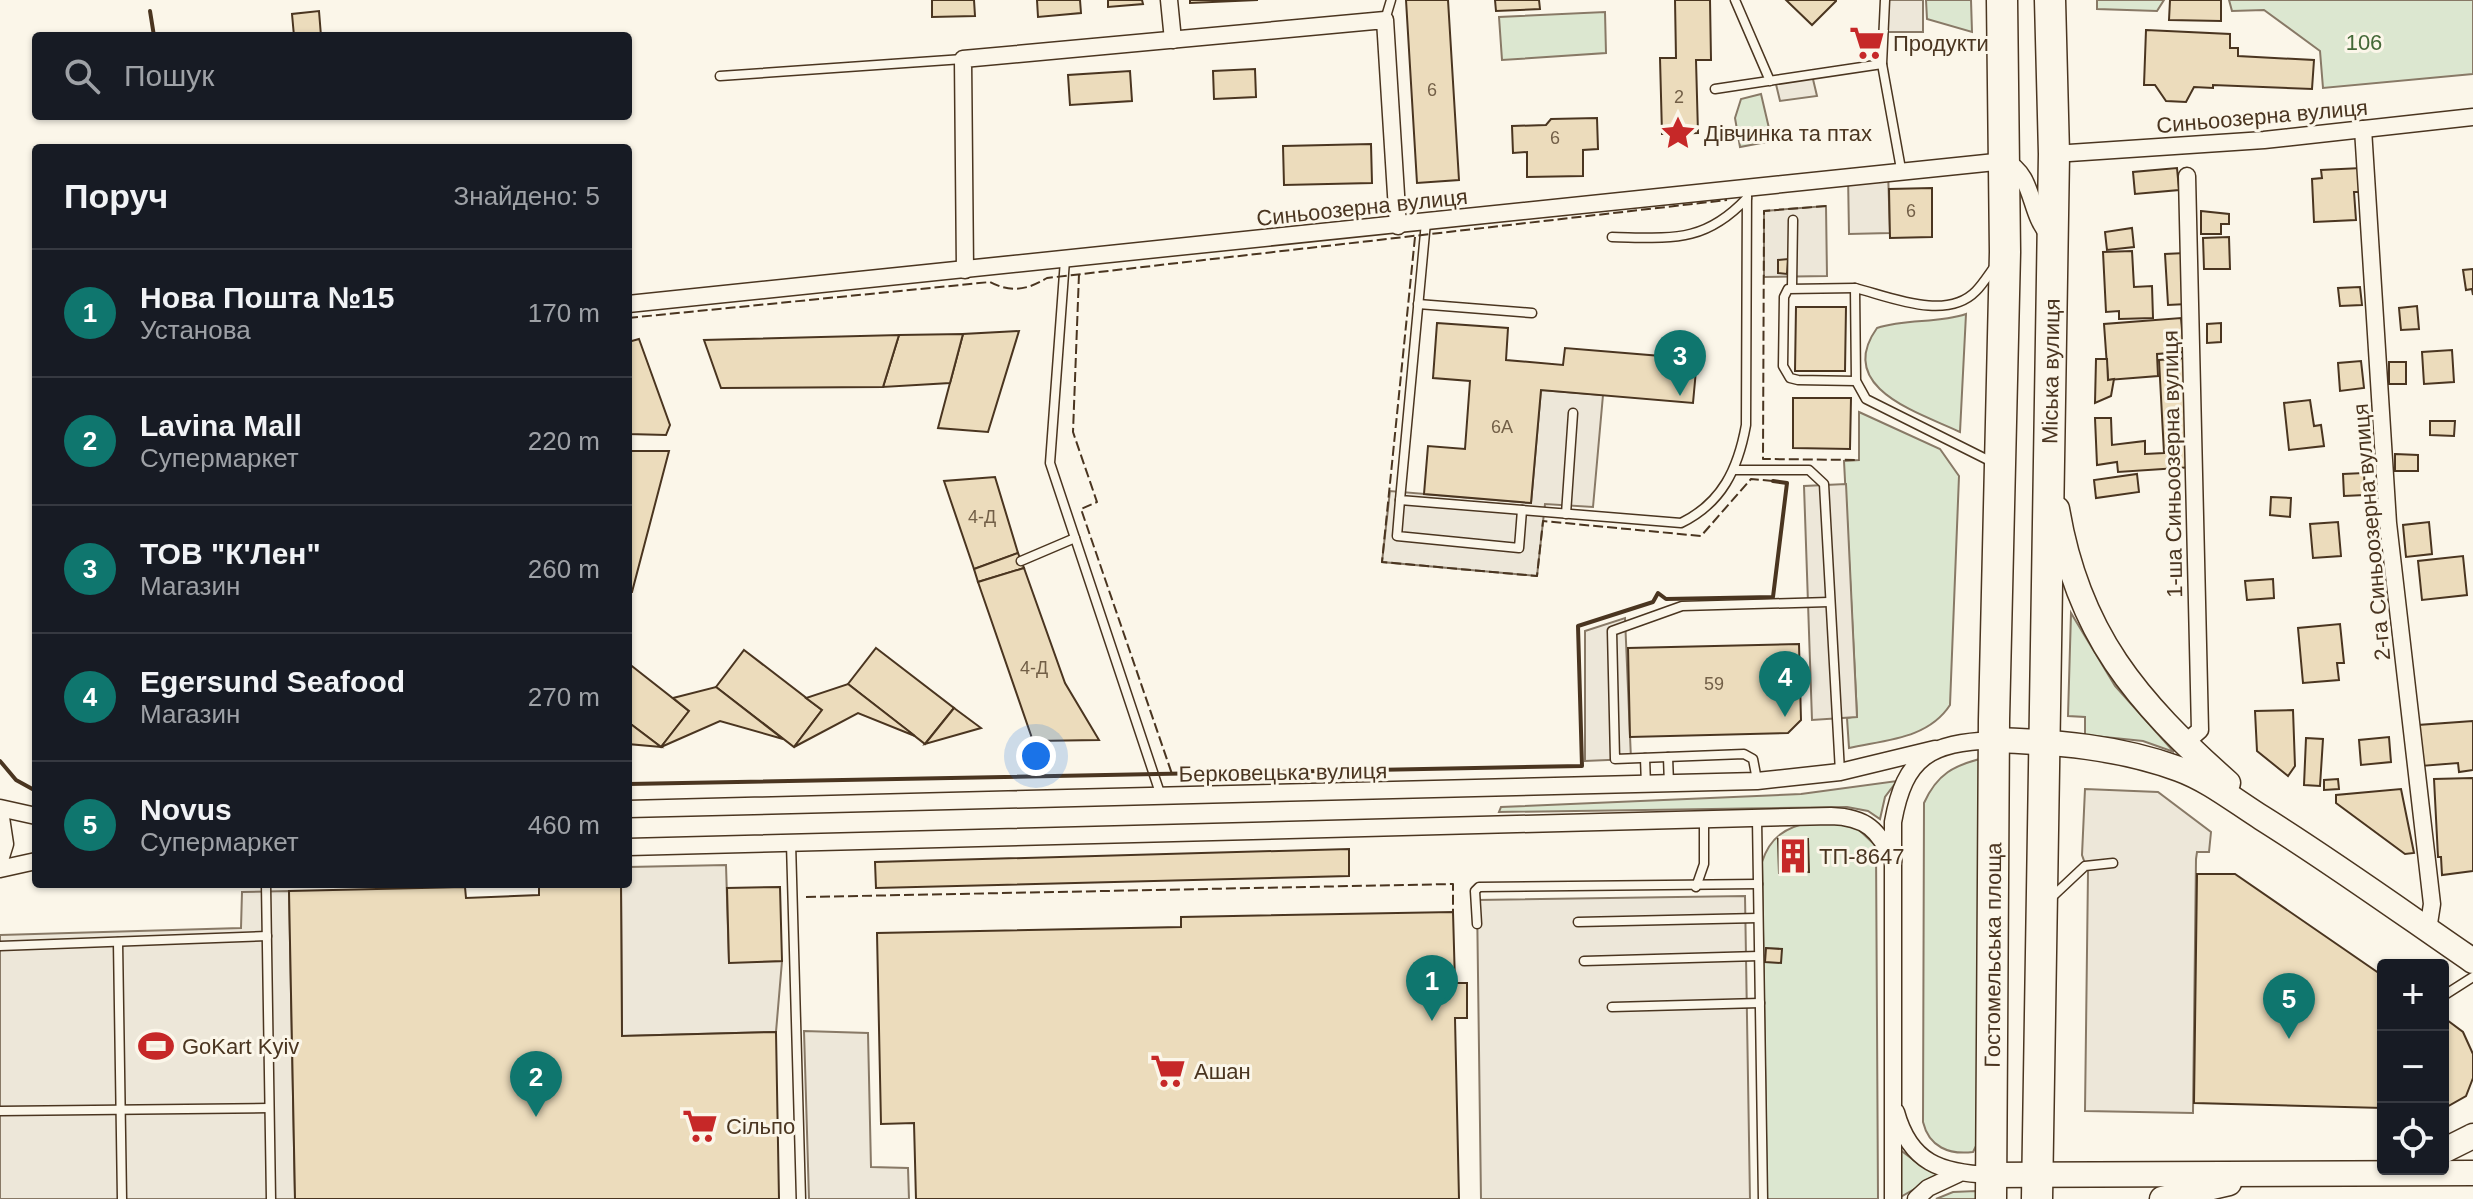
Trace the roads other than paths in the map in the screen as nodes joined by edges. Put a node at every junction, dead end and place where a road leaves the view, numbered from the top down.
1 (1169, 0) edge
2 (1391, 0) edge
3 (1735, 0) edge
4 (1885, 0) edge
5 (2002, 0) edge
6 (2050, 0) edge
7 (1385, 20) junction
8 (1173, 40) junction
9 (963, 59) junction
10 (1882, 64) junction
11 (720, 76) dead end
12 (1770, 81) junction
13 (1715, 89) dead end
14 (2473, 117) edge
15 (2363, 129) junction
16 (2054, 154) junction
17 (2005, 161) junction
18 (1901, 169) junction
19 (2187, 176) dead end
20 (1747, 192) junction
21 (1793, 220) dead end
22 (1426, 222) junction
23 (1398, 226) junction
24 (1612, 237) dead end
25 (2053, 240) junction
26 (2005, 252) junction
27 (1065, 260) junction
28 (965, 270) junction
29 (1792, 287) junction
30 (1855, 288) junction
31 (632, 304) edge
32 (1418, 304) junction
33 (1532, 313) dead end
34 (1856, 381) junction
35 (1573, 413) dead end
36 (2050, 463) junction
37 (1999, 465) junction
38 (1735, 470) junction
39 (1400, 500) junction
40 (1522, 510) junction
41 (1566, 514) junction
42 (1075, 538) junction
43 (1021, 561) dead end
44 (1829, 602) junction
45 (1994, 740) junction
46 (2046, 742) junction
47 (2184, 744) junction
48 (1935, 749) junction
49 (1668, 757) junction
50 (1645, 758) junction
51 (1840, 772) junction
52 (1757, 781) junction
53 (1646, 785) junction
54 (1669, 785) junction
55 (1161, 796) junction
56 (632, 809) edge
57 (0, 810) edge
58 (2249, 810) junction
59 (32, 815) edge
60 (1757, 819) junction
61 (1704, 820) junction
62 (791, 843) junction
63 (632, 847) edge
64 (0, 860) edge
65 (1893, 861) junction
66 (32, 862) edge
67 (2113, 863) dead end
68 (0, 869) edge
69 (1758, 884) junction
70 (1696, 887) junction
71 (266, 888) edge
72 (2041, 910) junction
73 (1758, 918) junction
74 (1578, 922) dead end
75 (1477, 924) dead end
76 (2428, 930) junction
77 (267, 936) junction
78 (118, 942) junction
79 (0, 946) edge
80 (1759, 956) junction
81 (1584, 961) dead end
82 (2473, 961) edge
83 (2473, 977) edge
84 (2449, 992) edge
85 (1760, 1003) junction
86 (1612, 1007) dead end
87 (1891, 1091) junction
88 (269, 1108) junction
89 (0, 1111) edge
90 (121, 1111) junction
91 (2473, 1136) edge
92 (2449, 1148) edge
93 (2377, 1170) edge
94 (2277, 1172) junction
95 (2449, 1172) edge
96 (2473, 1173) edge
97 (1958, 1174) junction
98 (1990, 1187) edge
99 (2037, 1187) edge
100 (122, 1199) edge
101 (271, 1199) edge
102 (801, 1199) edge
103 (1763, 1199) edge
104 (1893, 1199) edge
105 (1916, 1199) edge
106 (2162, 1199) edge

1 - 8 street
2 - 7 lane
3 - 12 lane
4 - 10 lane
5 - 17 highway
6 - 16 highway, Міська вулиця
7 - 8 street
7 - 23 street
8 - 9 street
9 - 11 lane
9 - 28 street
10 - 12 lane
10 - 18 lane
12 - 13 lane
14 - 15 street, Синьоозерна вулиця
15 - 16 street, Синьоозерна вулиця
15 - 76 street, 2-га Синьоозерна вулиця
16 - 25 highway, Міська вулиця
17 - 18 street, Синьоозерна вулиця
17 - 25 street
17 - 26 highway
18 - 20 street, Синьоозерна вулиця
19 - 47 street, 1-ша Синьоозерна вулиця
20 - 22 street, Синьоозерна вулиця
20 - 24 lane
20 - 38 lane
21 - 29 lane
22 - 23 street, Синьоозерна вулиця
22 - 32 lane
23 - 27 street, Синьоозерна вулиця
25 - 36 highway, Міська вулиця
26 - 30 lane
26 - 37 highway
27 - 28 street, Синьоозерна вулиця
27 - 42 lane
28 - 31 street, Синьоозерна вулиця
29 - 30 lane
29 - 34 lane
30 - 34 lane
32 - 33 lane
32 - 39 lane
34 - 37 lane
35 - 41 lane
36 - 46 highway, Міська вулиця
36 - 47 main road
37 - 45 highway
38 - 41 lane
38 - 44 lane
39 - 40 lane
39 - 40 lane
40 - 41 lane
42 - 43 lane
42 - 55 lane
44 - 50 lane
44 - 51 lane
45 - 46 main road
45 - 48 street, Берковецька вулиця
45 - 98 highway, Гостомельська площа
46 - 58 main road
46 - 72 highway
47 - 58 main road
48 - 51 street, Берковецька вулиця
48 - 65 street
49 - 50 lane
49 - 52 lane
49 - 54 lane
50 - 53 lane
51 - 52 street, Берковецька вулиця
52 - 54 street, Берковецька вулиця
53 - 54 street, Берковецька вулиця
53 - 55 street, Берковецька вулиця
55 - 56 street, Берковецька вулиця
57 - 59 street
57 - 64 street
58 - 76 main road
60 - 61 street
60 - 65 street
60 - 69 lane
61 - 62 street
61 - 70 lane
62 - 63 street
62 - 102 lane
65 - 87 street
66 - 68 street
67 - 72 lane
69 - 70 lane
69 - 73 lane
70 - 75 lane
71 - 77 lane
72 - 99 highway
73 - 74 lane
73 - 80 lane
76 - 82 main road
77 - 78 lane
77 - 88 lane
78 - 79 lane
78 - 90 lane
80 - 81 lane
80 - 85 lane
83 - 84 lane
85 - 86 lane
85 - 103 lane
87 - 97 street
87 - 104 street
88 - 90 lane
88 - 101 lane
89 - 90 lane
90 - 100 lane
91 - 92 main road
93 - 94 main road
94 - 99 main road
94 - 106 main road
95 - 96 main road
97 - 98 street
97 - 105 street
98 - 99 main road

